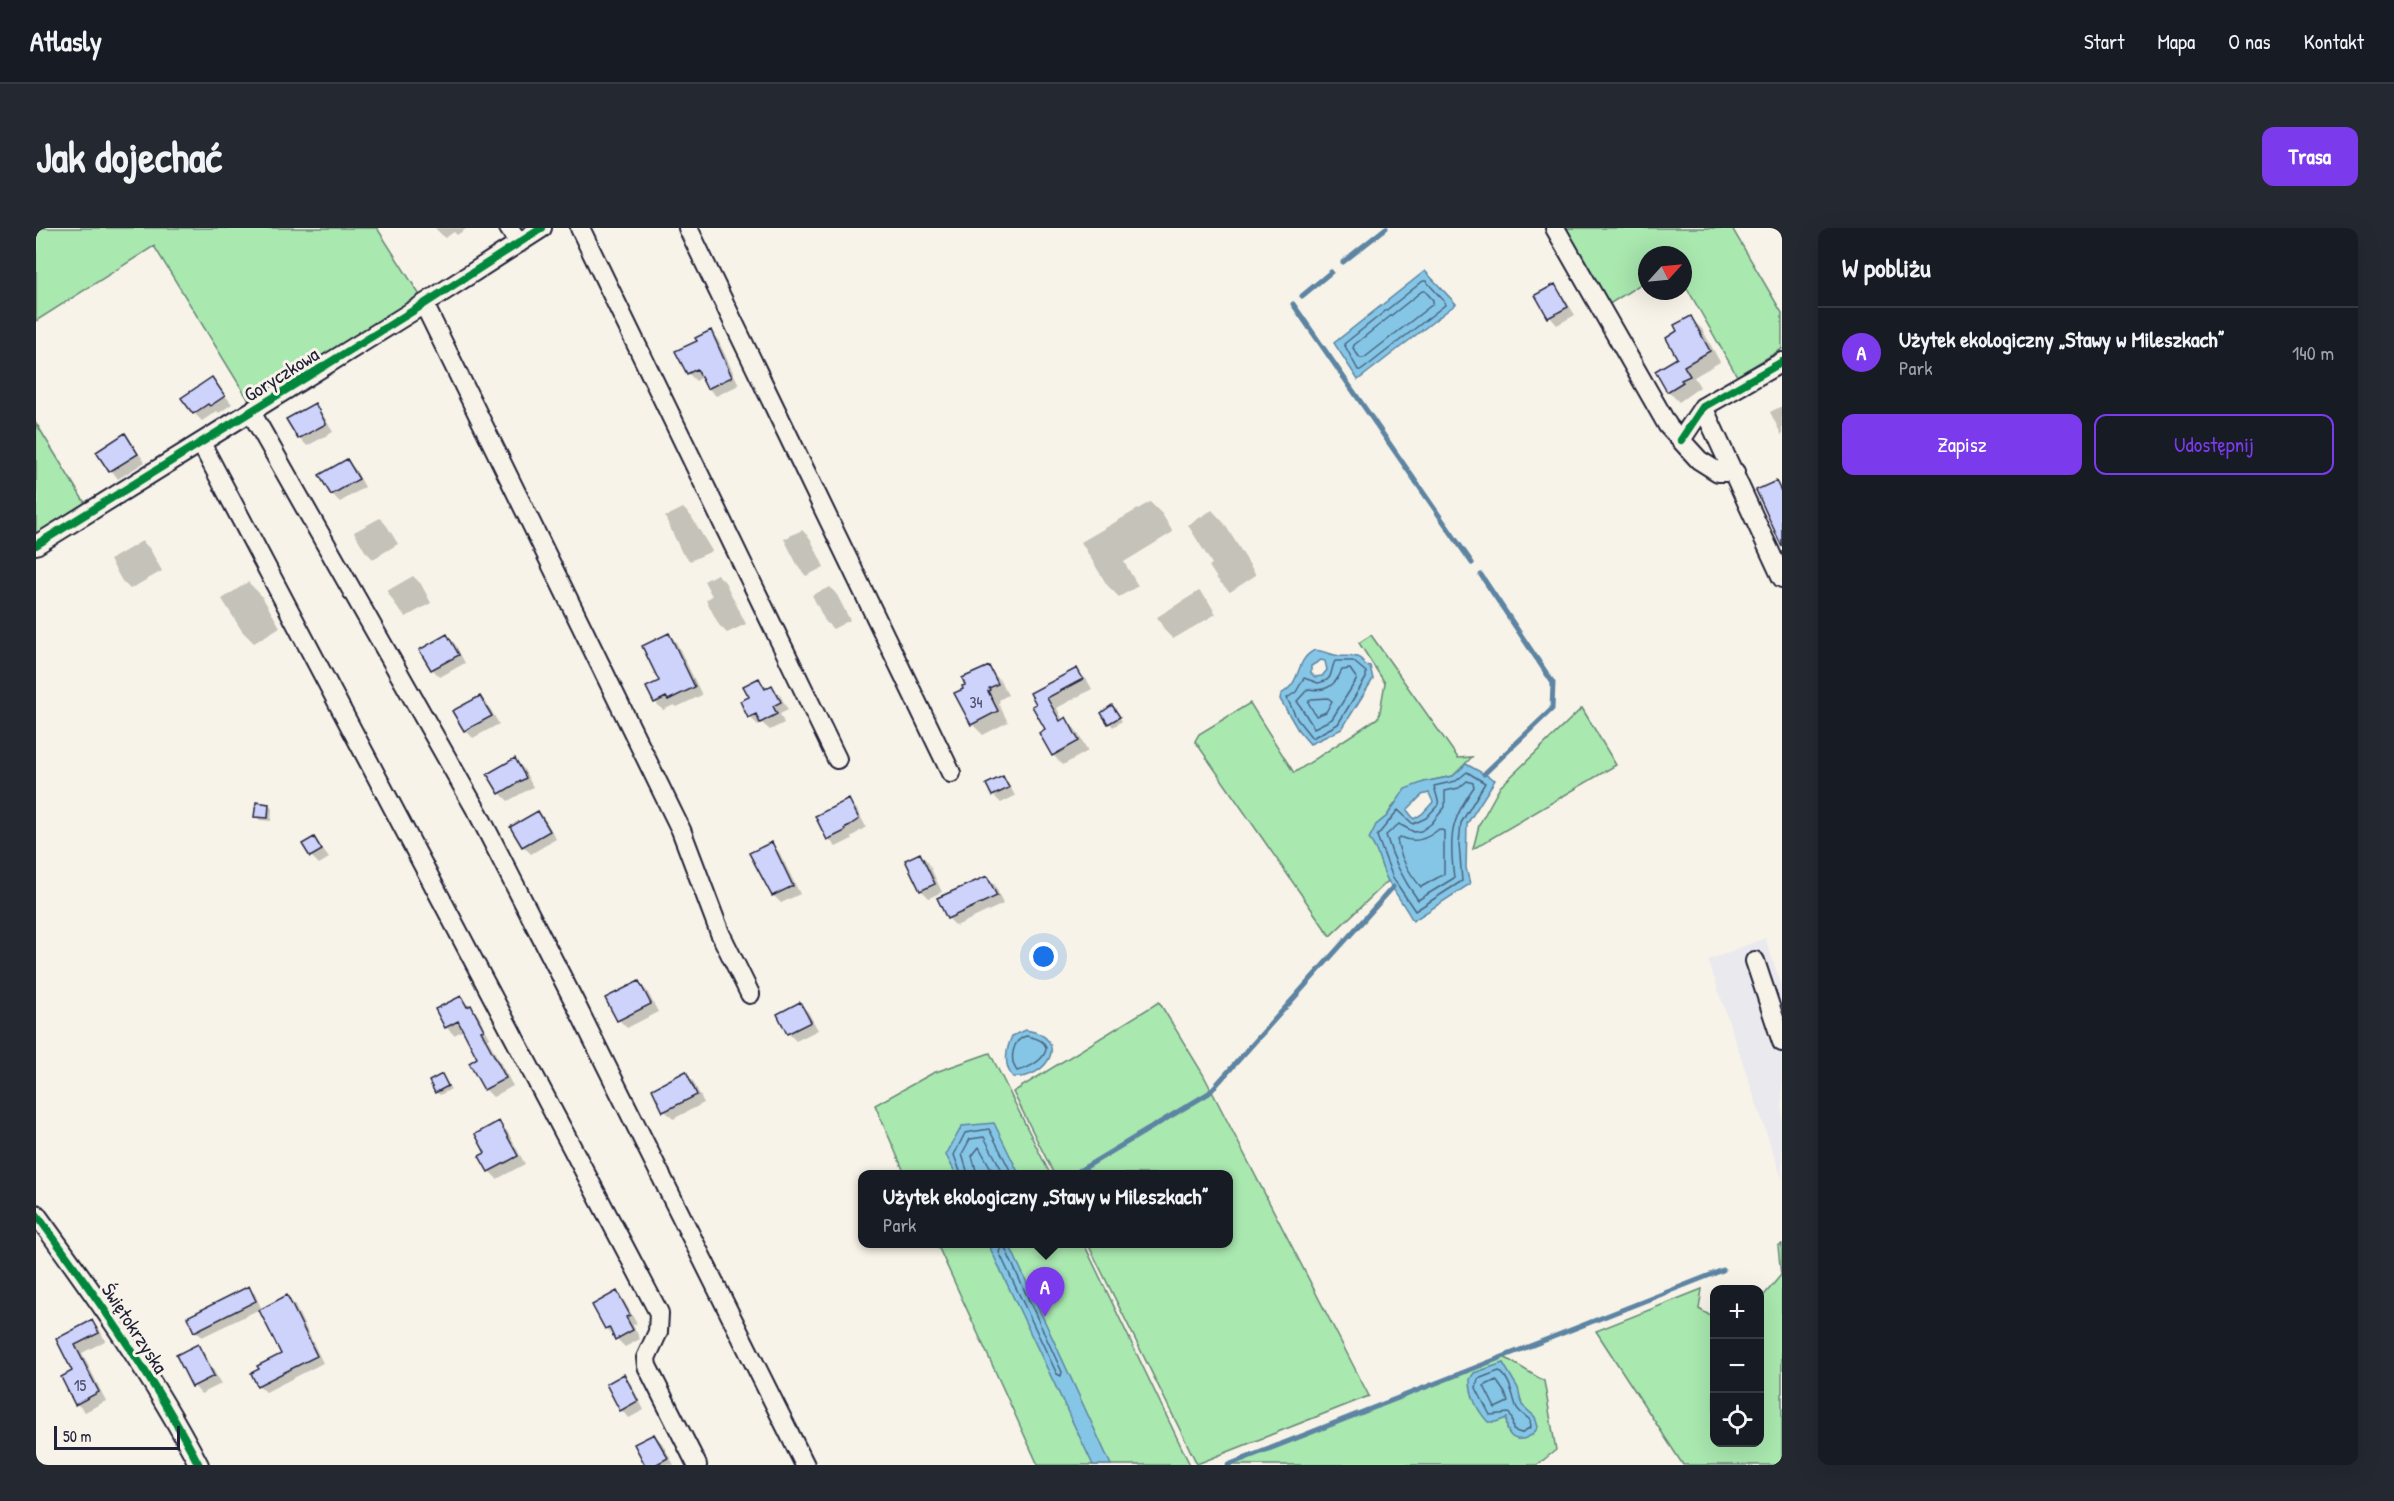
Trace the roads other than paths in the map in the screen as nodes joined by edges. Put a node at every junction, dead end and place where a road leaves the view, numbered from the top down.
1 (542, 228) edge
2 (580, 228) edge
3 (688, 228) edge
4 (1554, 228) edge
5 (514, 236) edge
6 (424, 304) junction
7 (1782, 362) edge
8 (1703, 407) junction
9 (251, 412) junction
10 (1681, 440) junction
11 (201, 443) junction
12 (1735, 472) junction
13 (36, 545) edge
14 (1782, 578) edge
15 (837, 759) dead end
16 (951, 773) dead end
17 (1755, 961) dead end
18 (750, 994) dead end
19 (1782, 1041) edge
20 (36, 1214) edge
21 (199, 1465) edge
22 (697, 1465) edge
23 (805, 1465) edge

1 - 5 street, Goryczkowa
2 - 15 street
3 - 16 street
4 - 10 street
5 - 6 street, Goryczkowa
6 - 9 street, Goryczkowa
6 - 18 street
7 - 8 street
8 - 10 street
8 - 12 street
9 - 11 street, Goryczkowa
9 - 23 street
10 - 12 street
11 - 13 street, Goryczkowa
11 - 22 street
12 - 14 street
17 - 19 street
20 - 21 street, Świętokrzyska

